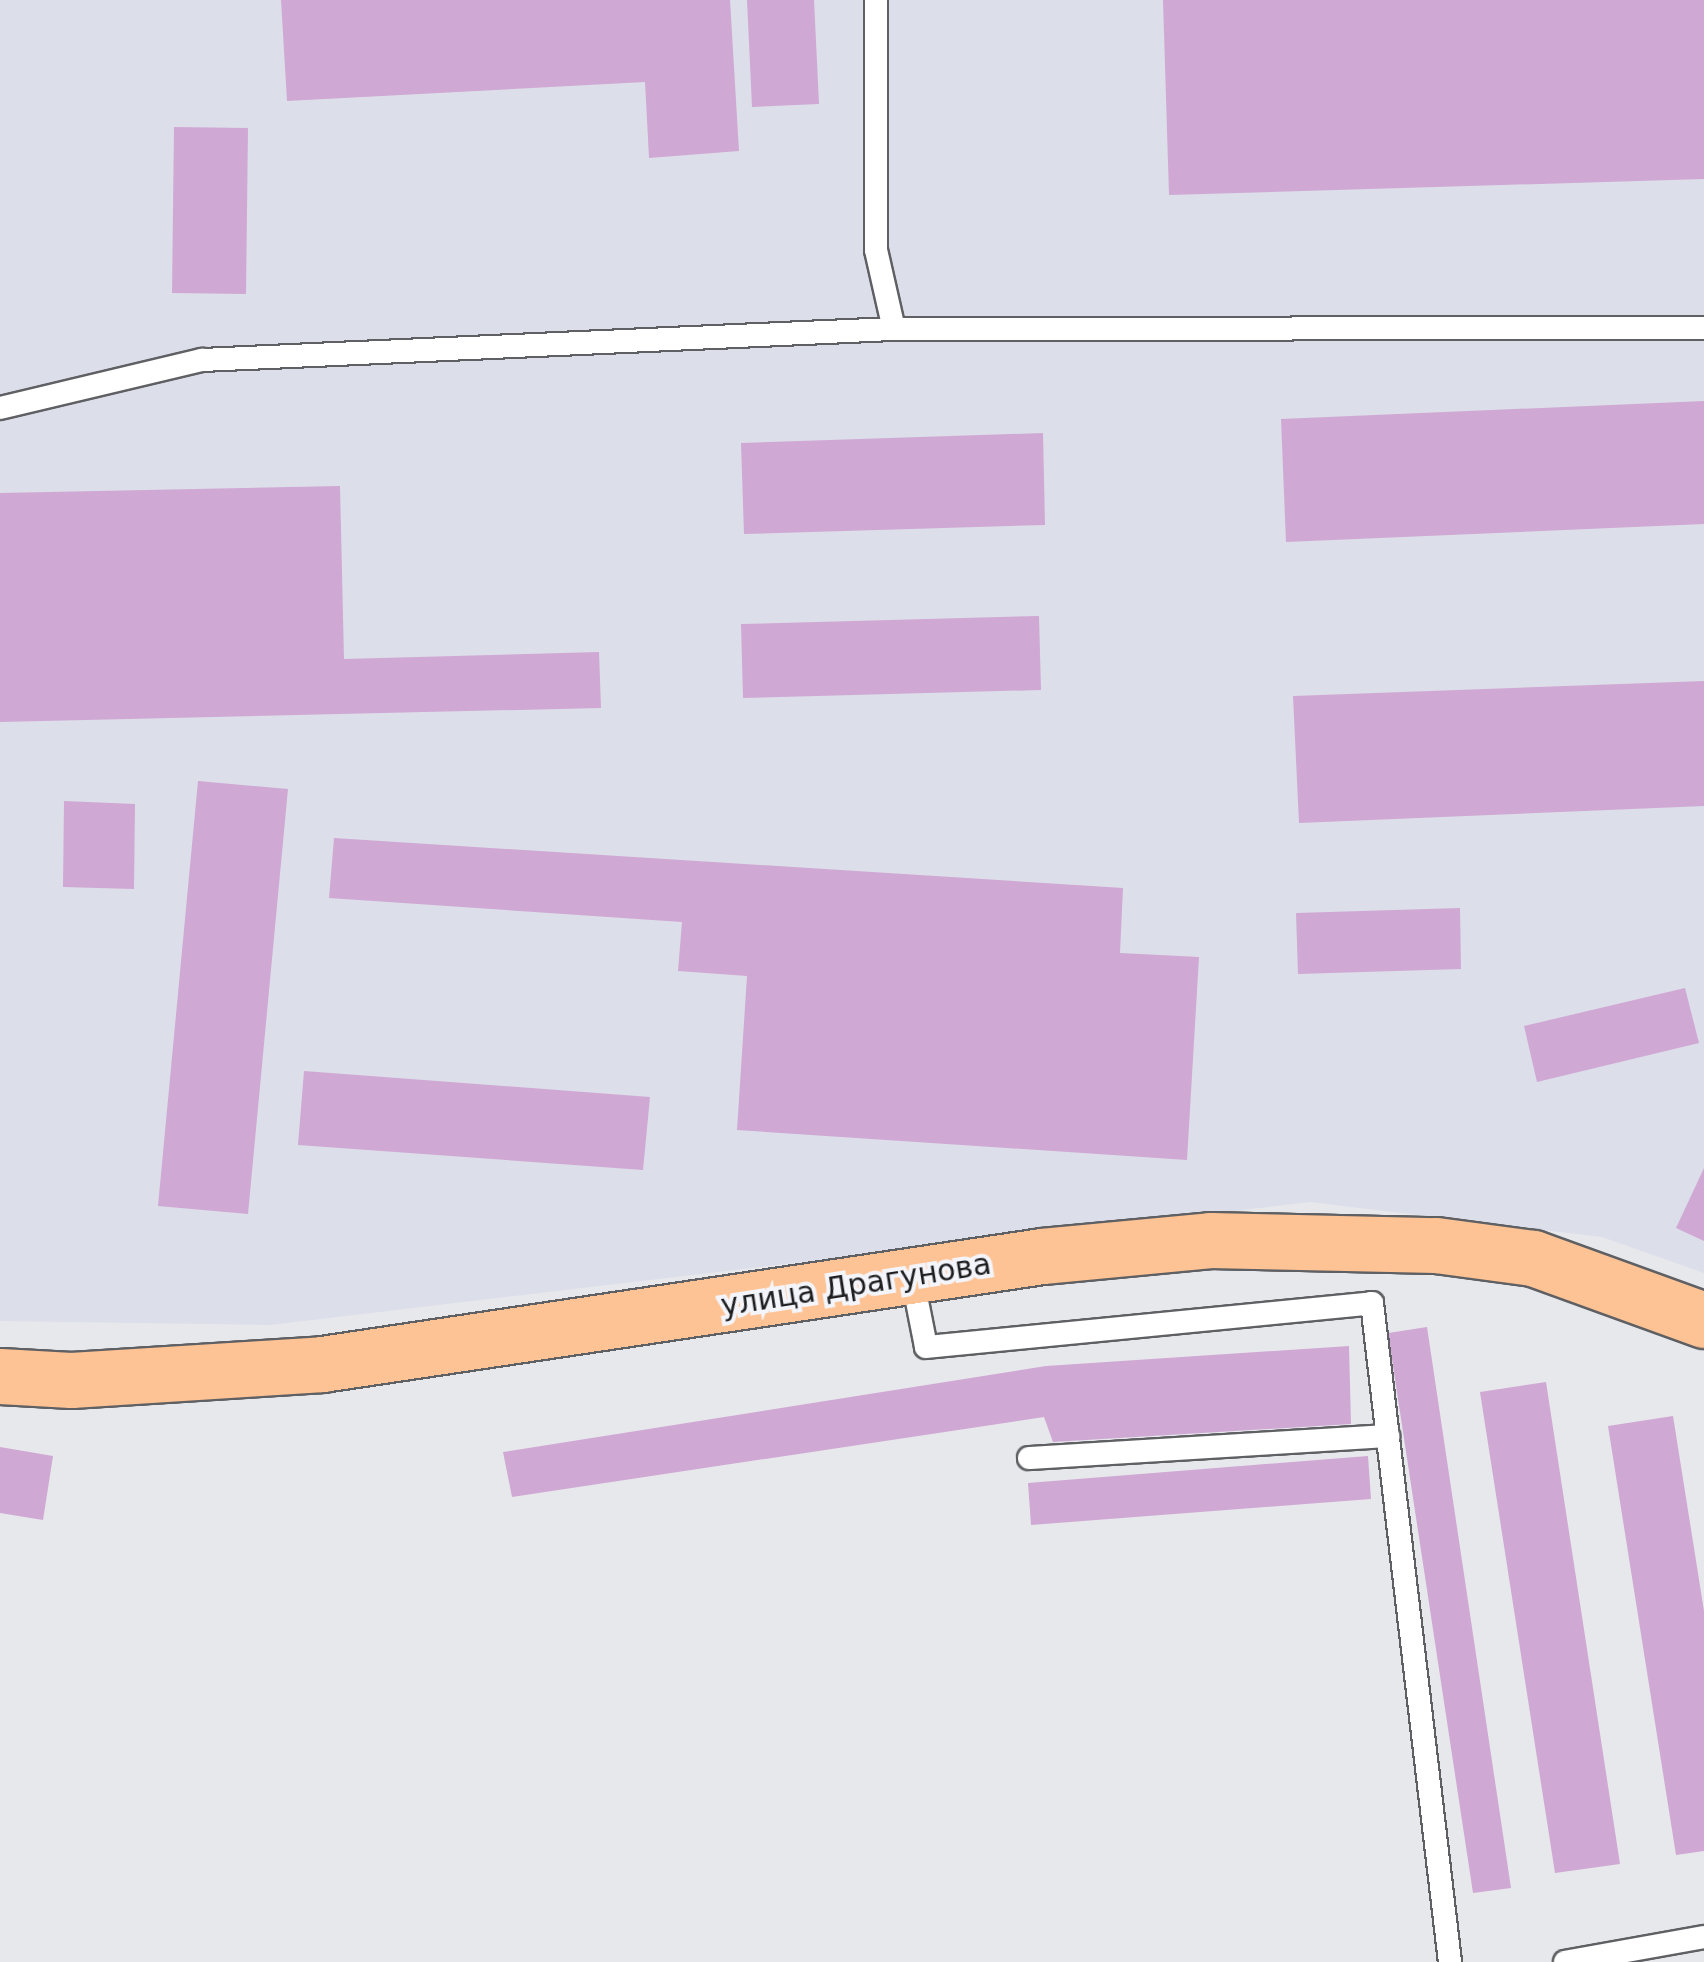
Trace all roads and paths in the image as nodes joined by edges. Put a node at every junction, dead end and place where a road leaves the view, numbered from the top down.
1 (876, 0) edge
2 (1704, 328) edge
3 (894, 329) junction
4 (0, 408) edge
5 (912, 1276) junction
6 (1704, 1320) edge
7 (0, 1376) edge
8 (1388, 1436) junction
9 (1029, 1458) dead end
10 (1704, 1936) edge
11 (1450, 1962) edge
12 (1565, 1962) edge

1 - 3 lane
2 - 3 lane
3 - 4 lane
5 - 6 main road, улица Драгунова
5 - 7 main road, улица Драгунова
5 - 8 lane
8 - 9 lane
8 - 11 lane
10 - 12 lane

